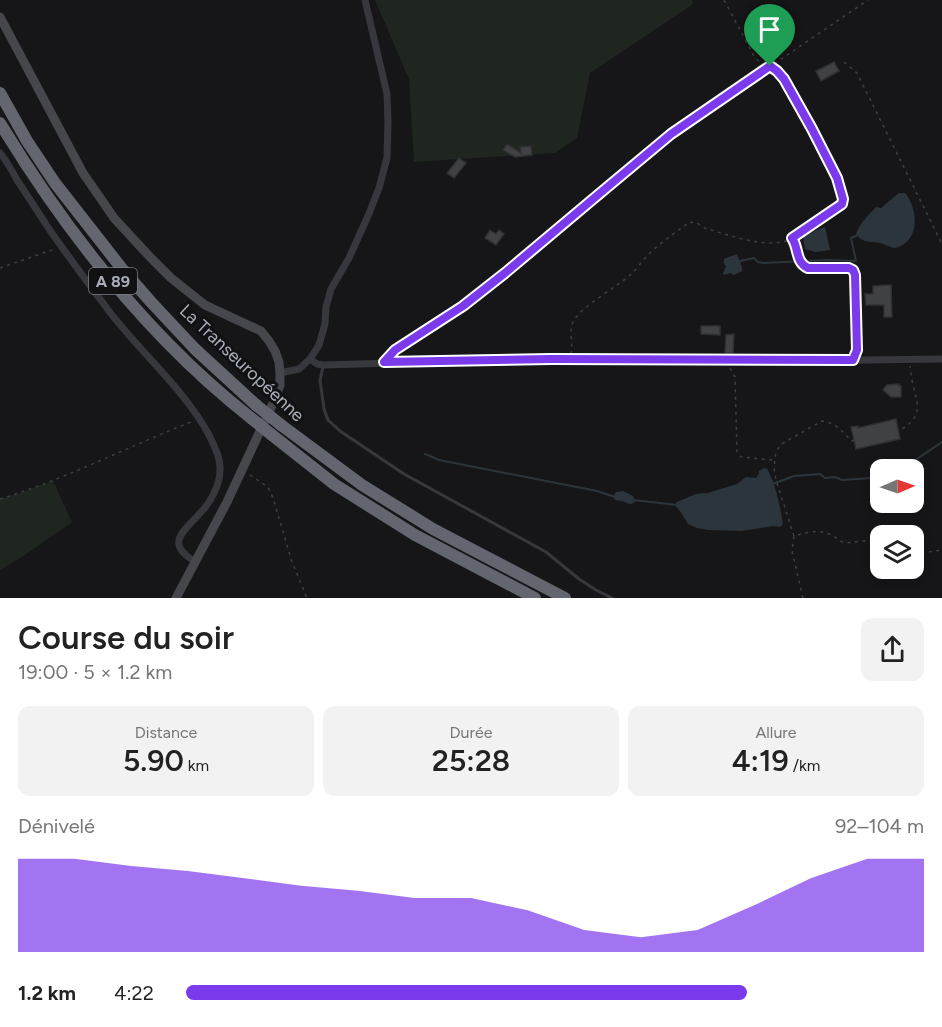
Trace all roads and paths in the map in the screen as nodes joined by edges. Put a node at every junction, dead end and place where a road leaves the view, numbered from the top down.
1 (365, 0) edge
2 (724, 0) edge
3 (868, 0) edge
4 (0, 17) edge
5 (844, 62) dead end
6 (770, 66) junction
7 (0, 93) edge
8 (0, 123) edge
9 (0, 153) edge
10 (566, 222) joint
11 (792, 238) junction
12 (942, 243) edge
13 (62, 247) junction
14 (0, 268) edge
15 (310, 359) junction
16 (569, 359) junction
17 (909, 359) junction
18 (942, 359) edge
19 (853, 360) junction
20 (384, 362) junction
21 (323, 365) junction
22 (723, 368) dead end
23 (280, 373) junction
24 (199, 419) junction
25 (774, 460) junction
26 (241, 472) junction
27 (0, 499) edge
28 (794, 536) junction
29 (870, 540) edge
30 (942, 550) edge
31 (924, 553) edge
32 (196, 562) junction
33 (176, 598) edge
34 (308, 598) edge
35 (535, 598) edge
36 (565, 598) edge
37 (612, 598) edge
38 (803, 598) edge

1 - 15 street
2 - 6 path
3 - 6 path
4 - 23 street
5 - 12 path
6 - 10 path
6 - 11 path
7 - 36 highway, La Transeuropéenne / A 89, bridge
8 - 35 highway, La Transeuropéenne / A 89, bridge
9 - 13 street
10 - 20 lane
11 - 16 path
11 - 19 path
13 - 14 path
13 - 24 street
15 - 21 street
15 - 23 street
16 - 19 street
16 - 20 street
17 - 18 street
17 - 19 street
17 - 25 path
20 - 21 street
21 - 37 lane
22 - 25 path
23 - 26 street
24 - 27 path
24 - 32 street
25 - 28 path
26 - 32 street
26 - 34 path
28 - 29 path
28 - 38 path
30 - 31 path
32 - 33 street

